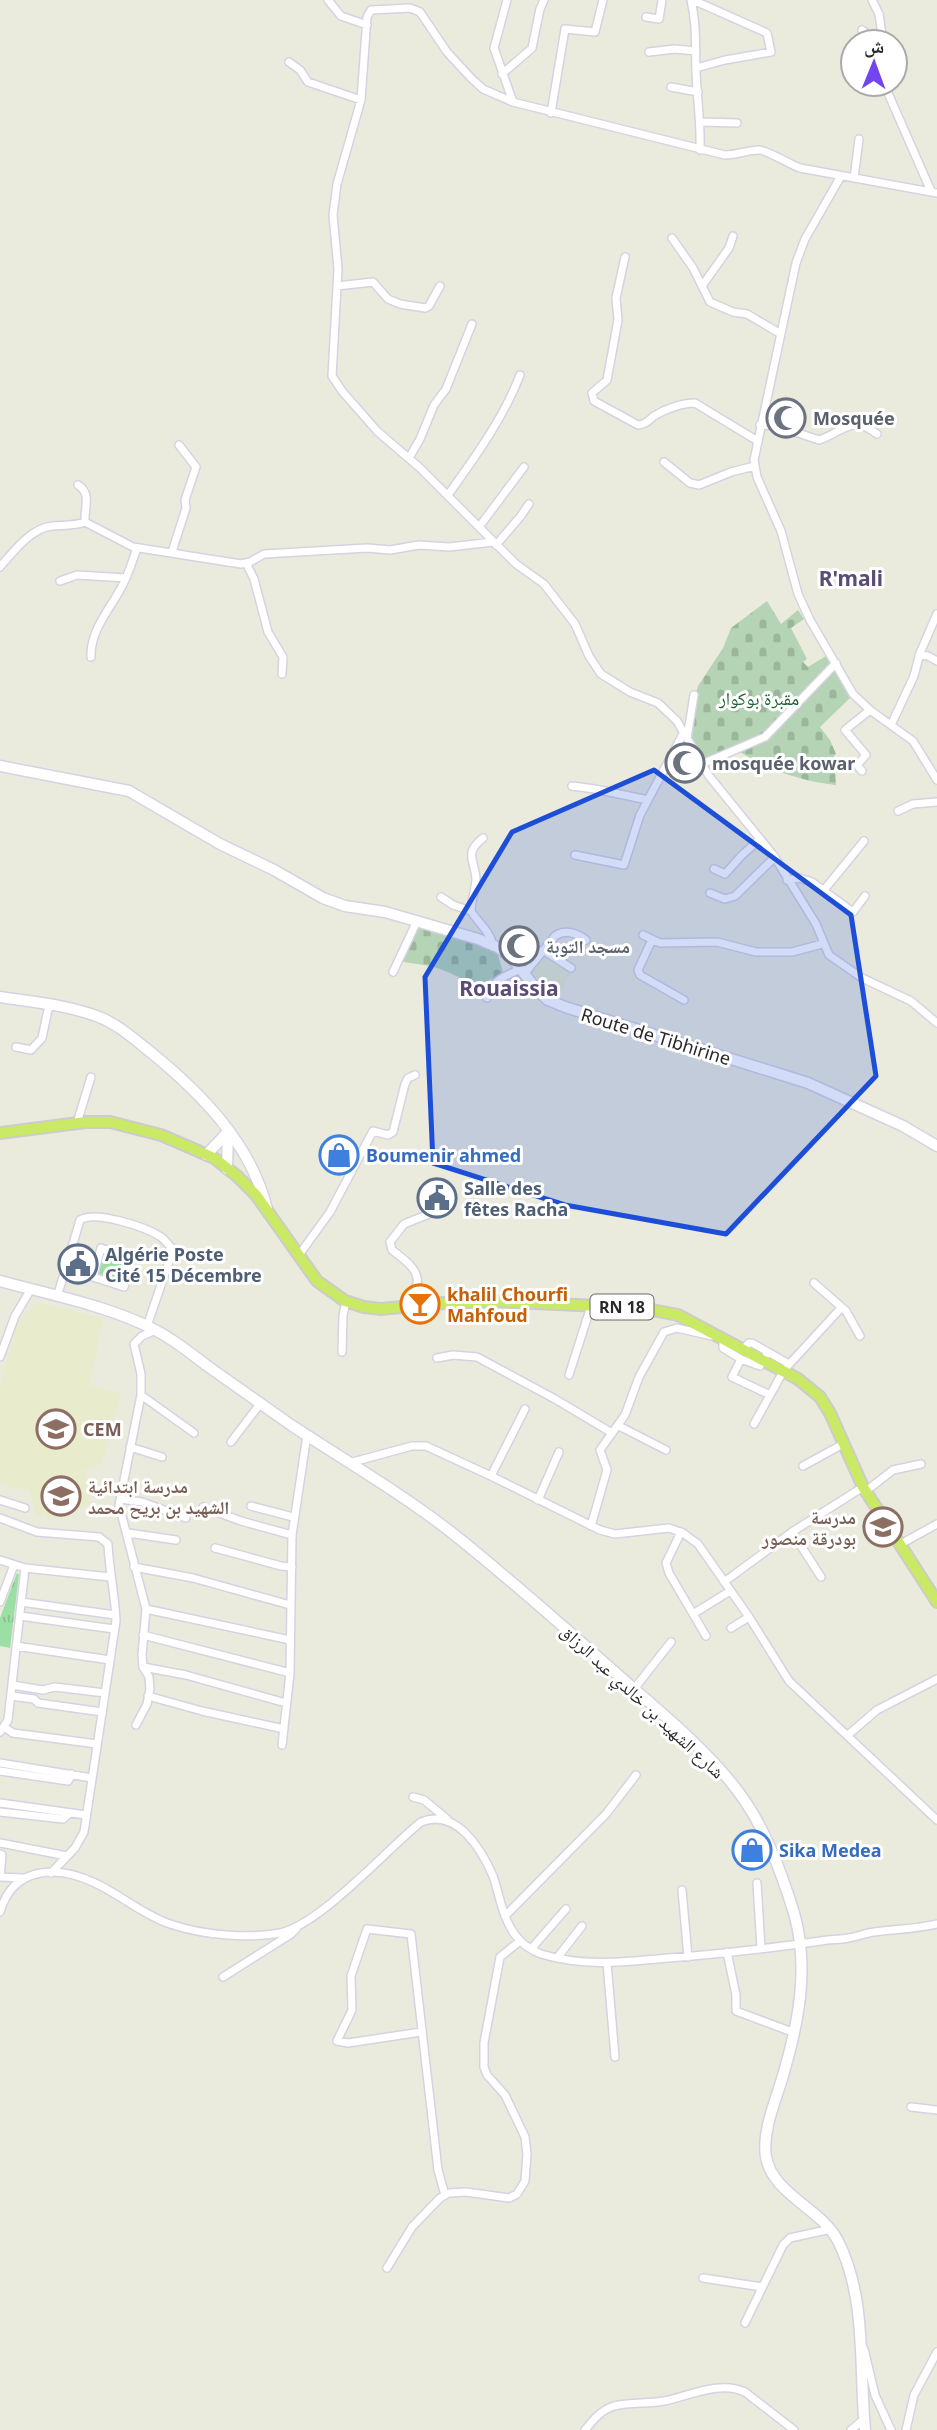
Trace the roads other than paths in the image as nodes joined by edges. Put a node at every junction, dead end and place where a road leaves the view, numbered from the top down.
1 (328, 0) edge
2 (418, 0) edge
3 (507, 0) edge
4 (544, 0) edge
5 (603, 0) edge
6 (663, 0) edge
7 (692, 0) edge
8 (872, 0) edge
9 (418, 11) junction
10 (646, 17) dead end
11 (367, 25) junction
12 (881, 28) edge
13 (696, 51) junction
14 (649, 52) dead end
15 (289, 62) dead end
16 (696, 68) junction
17 (502, 74) junction
18 (671, 86) dead end
19 (698, 92) junction
20 (891, 98) edge
21 (361, 100) junction
22 (513, 102) junction
23 (551, 113) junction
24 (701, 122) junction
25 (737, 123) dead end
26 (859, 139) dead end
27 (701, 150) junction
28 (841, 176) junction
29 (854, 178) junction
30 (934, 192) edge
31 (733, 236) dead end
32 (671, 239) dead end
33 (625, 257) dead end
34 (337, 286) junction
35 (440, 286) dead end
36 (702, 286) junction
37 (472, 324) dead end
38 (781, 334) junction
39 (520, 375) dead end
40 (760, 425) junction
41 (877, 434) dead end
42 (756, 440) junction
43 (179, 445) dead end
44 (409, 458) junction
45 (664, 462) dead end
46 (755, 466) junction
47 (524, 467) dead end
48 (78, 485) dead end
49 (448, 495) junction
50 (529, 504) dead end
51 (85, 522) junction
52 (479, 527) junction
53 (494, 544) junction
54 (137, 548) junction
55 (172, 552) junction
56 (246, 563) junction
57 (0, 567) edge
58 (126, 578) junction
59 (60, 581) dead end
60 (937, 614) edge
61 (919, 655) junction
62 (91, 657) dead end
63 (937, 662) edge
64 (836, 663) junction
65 (282, 674) dead end
66 (694, 695) dead end
67 (870, 710) junction
68 (891, 725) junction
69 (686, 735) junction
70 (702, 764) junction
71 (0, 766) edge
72 (862, 771) dead end
73 (937, 780) edge
74 (572, 786) dead end
75 (648, 800) junction
76 (937, 802) edge
77 (898, 811) dead end
78 (483, 838) dead end
79 (760, 839) junction
80 (864, 841) dead end
81 (575, 855) dead end
82 (775, 857) junction
83 (714, 869) dead end
84 (787, 880) junction
85 (824, 890) junction
86 (710, 893) dead end
87 (865, 895) dead end
88 (441, 897) dead end
89 (471, 911) junction
90 (417, 921) junction
91 (643, 936) dead end
92 (586, 940) dead end
93 (652, 940) junction
94 (822, 944) junction
95 (492, 945) junction
96 (543, 950) junction
97 (571, 968) dead end
98 (523, 971) junction
99 (393, 972) dead end
100 (0, 997) edge
101 (487, 998) dead end
102 (684, 1000) dead end
103 (48, 1005) junction
104 (937, 1023) edge
105 (16, 1047) dead end
106 (415, 1075) dead end
107 (91, 1077) dead end
108 (78, 1123) junction
109 (228, 1131) junction
110 (0, 1133) edge
111 (937, 1146) edge
112 (239, 1147) junction
113 (206, 1155) junction
114 (227, 1169) junction
115 (267, 1210) junction
116 (433, 1212) dead end
117 (299, 1255) junction
118 (65, 1268) junction
119 (93, 1277) junction
120 (0, 1281) edge
121 (814, 1283) dead end
122 (31, 1289) junction
123 (57, 1297) junction
124 (346, 1301) junction
125 (591, 1306) junction
126 (407, 1307) junction
127 (841, 1308) junction
128 (152, 1328) junction
129 (860, 1336) dead end
130 (724, 1339) junction
131 (342, 1352) dead end
132 (742, 1354) junction
133 (0, 1357) edge
134 (437, 1358) dead end
135 (786, 1367) junction
136 (569, 1375) dead end
137 (141, 1395) junction
138 (770, 1395) junction
139 (260, 1404) junction
140 (525, 1409) dead end
141 (754, 1424) dead end
142 (619, 1426) junction
143 (194, 1433) dead end
144 (612, 1433) junction
145 (307, 1435) junction
146 (232, 1442) dead end
147 (843, 1444) junction
148 (130, 1447) junction
149 (666, 1450) dead end
150 (559, 1452) dead end
151 (162, 1457) dead end
152 (349, 1463) junction
153 (921, 1464) dead end
154 (803, 1466) dead end
155 (491, 1476) junction
156 (865, 1489) junction
157 (120, 1499) junction
158 (0, 1500) edge
159 (538, 1500) junction
160 (251, 1506) dead end
161 (203, 1507) dead end
162 (25, 1508) dead end
163 (293, 1517) junction
164 (0, 1518) edge
165 (186, 1518) dead end
166 (937, 1524) edge
167 (591, 1526) junction
168 (128, 1532) junction
169 (681, 1532) junction
170 (792, 1532) junction
171 (292, 1535) junction
172 (176, 1540) dead end
173 (900, 1545) junction
174 (215, 1548) dead end
175 (0, 1560) edge
176 (14, 1565) junction
177 (134, 1567) junction
178 (292, 1567) junction
179 (25, 1568) junction
180 (110, 1577) junction
181 (821, 1577) dead end
182 (724, 1582) junction
183 (730, 1591) junction
184 (1, 1598) edge
185 (21, 1602) junction
186 (937, 1602) edge
187 (290, 1605) junction
188 (146, 1609) junction
189 (693, 1614) junction
190 (115, 1615) junction
191 (20, 1616) junction
192 (749, 1617) junction
193 (731, 1628) dead end
194 (114, 1629) junction
195 (143, 1634) junction
196 (706, 1636) dead end
197 (290, 1640) junction
198 (671, 1642) dead end
199 (16, 1646) junction
200 (110, 1660) junction
201 (143, 1667) junction
202 (290, 1673) junction
203 (937, 1679) edge
204 (12, 1685) junction
205 (36, 1689) junction
206 (634, 1689) junction
207 (105, 1693) junction
208 (11, 1696) junction
209 (148, 1696) junction
210 (34, 1699) junction
211 (286, 1703) junction
212 (102, 1712) junction
213 (136, 1725) dead end
214 (284, 1729) junction
215 (2, 1730) edge
216 (848, 1735) junction
217 (97, 1744) junction
218 (282, 1745) dead end
219 (0, 1763) edge
220 (0, 1771) edge
221 (72, 1774) junction
222 (636, 1774) dead end
223 (92, 1778) junction
224 (413, 1797) dead end
225 (0, 1803) edge
226 (0, 1812) edge
227 (70, 1812) junction
228 (86, 1815) junction
229 (448, 1820) junction
230 (937, 1820) edge
231 (0, 1843) edge
232 (0, 1854) edge
233 (68, 1856) junction
234 (51, 1873) junction
235 (0, 1877) edge
236 (23, 1878) junction
237 (757, 1883) dead end
238 (682, 1890) dead end
239 (566, 1909) dead end
240 (0, 1912) edge
241 (505, 1916) junction
242 (937, 1924) edge
243 (582, 1926) dead end
244 (298, 1927) junction
245 (520, 1941) junction
246 (800, 1944) junction
247 (761, 1948) junction
248 (531, 1949) junction
249 (727, 1952) junction
250 (688, 1956) junction
251 (557, 1958) junction
252 (607, 1964) junction
253 (223, 1977) dead end
254 (421, 2032) junction
255 (795, 2033) junction
256 (615, 2057) dead end
257 (911, 2107) dead end
258 (937, 2110) edge
259 (445, 2195) junction
260 (831, 2229) junction
261 (387, 2268) dead end
262 (703, 2278) dead end
263 (762, 2287) junction
264 (745, 2323) dead end
265 (860, 2339) junction
266 (937, 2352) edge
267 (864, 2424) edge
268 (585, 2430) edge
269 (794, 2430) edge
270 (850, 2430) edge
271 (891, 2430) edge
272 (906, 2430) edge

1 - 11 street
2 - 9 street
3 - 17 street
4 - 17 street
5 - 23 street
6 - 10 street
7 - 13 street
7 - 16 street
8 - 12 street
9 - 11 street
9 - 22 street
11 - 21 street
13 - 14 street
13 - 16 street
15 - 21 street
16 - 19 street
17 - 22 street
18 - 19 street
19 - 24 street
20 - 30 street
21 - 34 street
22 - 23 street
23 - 27 street
24 - 25 street
24 - 27 street
26 - 29 street
27 - 28 street
28 - 29 street
28 - 38 street
29 - 30 street
31 - 36 street
32 - 36 street
33 - 42 street
34 - 35 street
34 - 44 street
36 - 38 street
37 - 44 street
38 - 40 street
39 - 49 street
40 - 41 street
40 - 42 street
42 - 46 street
43 - 55 street
44 - 49 street
45 - 46 street
46 - 64 street
47 - 52 street
48 - 51 street
49 - 52 street
50 - 53 street
51 - 54 street
51 - 57 street
52 - 53 street
53 - 56 street
53 - 69 street
54 - 55 street
54 - 58 street
55 - 56 street
56 - 65 street
58 - 59 street
58 - 62 street
60 - 61 street
61 - 63 street
61 - 68 street
64 - 67 street
64 - 70 street
66 - 69 street
67 - 68 street
67 - 72 street
68 - 73 street
69 - 70 street
69 - 75 street
70 - 79 street
71 - 90 main road, Route de Tibhirine
74 - 75 street
75 - 81 street
76 - 77 street
78 - 89 street
79 - 82 street
79 - 83 street
80 - 85 street
82 - 84 street
82 - 86 street
84 - 85 street
84 - 94 street
85 - 87 street
88 - 89 street
89 - 95 street
90 - 95 main road, Route de Tibhirine
90 - 99 street
91 - 93 street
92 - 96 street
93 - 94 street
93 - 102 street
94 - 104 street
95 - 98 main road, Route de Tibhirine
96 - 97 street
96 - 98 street
98 - 101 street
98 - 111 main road, Route de Tibhirine
100 - 103 main road
103 - 105 street
103 - 109 main road
106 - 117 street
107 - 108 street
108 - 110 main road, RN 18
108 - 113 main road, RN 18
109 - 112 main road
109 - 113 main road
109 - 114 main road
112 - 114 main road
112 - 115 main road
113 - 114 main road, RN 18
114 - 115 main road, RN 18
115 - 117 main road, RN 18
116 - 126 street
117 - 124 main road, RN 18
118 - 119 street
118 - 123 street
118 - 128 street
119 - 119 street
120 - 122 main road, شارع الشهيد بن خالدي عبد الرزاق
121 - 127 street
122 - 123 main road, شارع الشهيد بن خالدي عبد الرزاق
122 - 133 street
123 - 128 main road, شارع الشهيد بن خالدي عبد الرزاق
124 - 126 main road, RN 18
124 - 131 street
125 - 126 main road, RN 18
125 - 130 main road, RN 18
125 - 136 street
127 - 129 street
127 - 135 street
128 - 137 street
128 - 139 main road, شارع الشهيد بن خالدي عبد الرزاق
130 - 132 main road, RN 18
130 - 142 street
132 - 135 main road, RN 18
132 - 138 street
134 - 144 street
135 - 138 street
135 - 147 main road, RN 18
137 - 143 street
137 - 148 street
138 - 141 street
139 - 145 main road, شارع الشهيد بن خالدي عبد الرزاق
139 - 146 street
140 - 155 street
142 - 144 street
142 - 149 street
144 - 167 street
145 - 152 main road, شارع الشهيد بن خالدي عبد الرزاق
145 - 163 street
147 - 154 street
147 - 156 main road, RN 18
148 - 151 street
148 - 157 street
150 - 159 street
152 - 155 street
152 - 206 main road, شارع الشهيد بن خالدي عبد الرزاق
153 - 156 street
155 - 159 street
156 - 170 street
156 - 173 main road, RN 18
157 - 165 street
157 - 168 street
158 - 162 street
159 - 167 street
160 - 163 street
161 - 171 street
163 - 171 street
164 - 180 street
166 - 173 street
167 - 169 street
168 - 172 street
168 - 177 street
169 - 182 street
169 - 189 street
170 - 181 street
170 - 182 street
171 - 178 street
173 - 186 main road, RN 18
174 - 178 street
175 - 176 street
176 - 179 street
176 - 184 street
177 - 187 street
177 - 188 street
178 - 187 street
179 - 180 street
179 - 185 street
180 - 190 street
182 - 183 street
183 - 189 street
183 - 192 street
185 - 190 street
185 - 191 street
187 - 197 street
188 - 195 street
188 - 197 street
189 - 196 street
190 - 194 street
191 - 194 street
191 - 199 street
192 - 193 street
192 - 216 street
194 - 200 street
195 - 201 street
195 - 202 street
197 - 202 street
198 - 206 street
199 - 200 street
199 - 204 street
200 - 207 street
201 - 209 street
201 - 211 street
202 - 211 street
203 - 216 street
204 - 205 street
204 - 208 street
205 - 207 street
205 - 210 street
206 - 246 main road, شارع الشهيد بن خالدي عبد الرزاق
207 - 212 street
208 - 210 street
208 - 215 street
209 - 213 street
209 - 214 street
210 - 212 street
211 - 214 street
212 - 217 street
214 - 218 street
215 - 217 street
216 - 230 street
217 - 223 street
219 - 221 street
220 - 221 street
221 - 223 street
222 - 241 street
223 - 228 street
224 - 229 street
225 - 227 street
226 - 227 street
227 - 228 street
228 - 233 street
229 - 241 street
229 - 244 street
231 - 233 street
232 - 235 street
233 - 234 street
234 - 236 street
234 - 244 street
235 - 236 street
236 - 240 street
237 - 247 street
238 - 250 street
239 - 248 street
241 - 245 street
242 - 246 street
243 - 251 street
244 - 253 street
245 - 248 street
245 - 259 street
246 - 247 street
246 - 255 main road, شارع الشهيد بن خالدي عبد الرزاق
247 - 249 street
248 - 251 street
249 - 250 street
249 - 255 street
250 - 252 street
251 - 252 street
252 - 256 street
254 - 254 street
254 - 259 street
255 - 260 main road, شارع الشهيد بن خالدي عبد الرزاق
257 - 258 street
259 - 261 street
260 - 263 street
260 - 265 main road, شارع الشهيد بن خالدي عبد الرزاق
262 - 263 street
263 - 264 street
265 - 267 main road, شارع الشهيد بن خالدي عبد الرزاق
265 - 271 street
266 - 272 street
267 - 270 street
268 - 269 street

